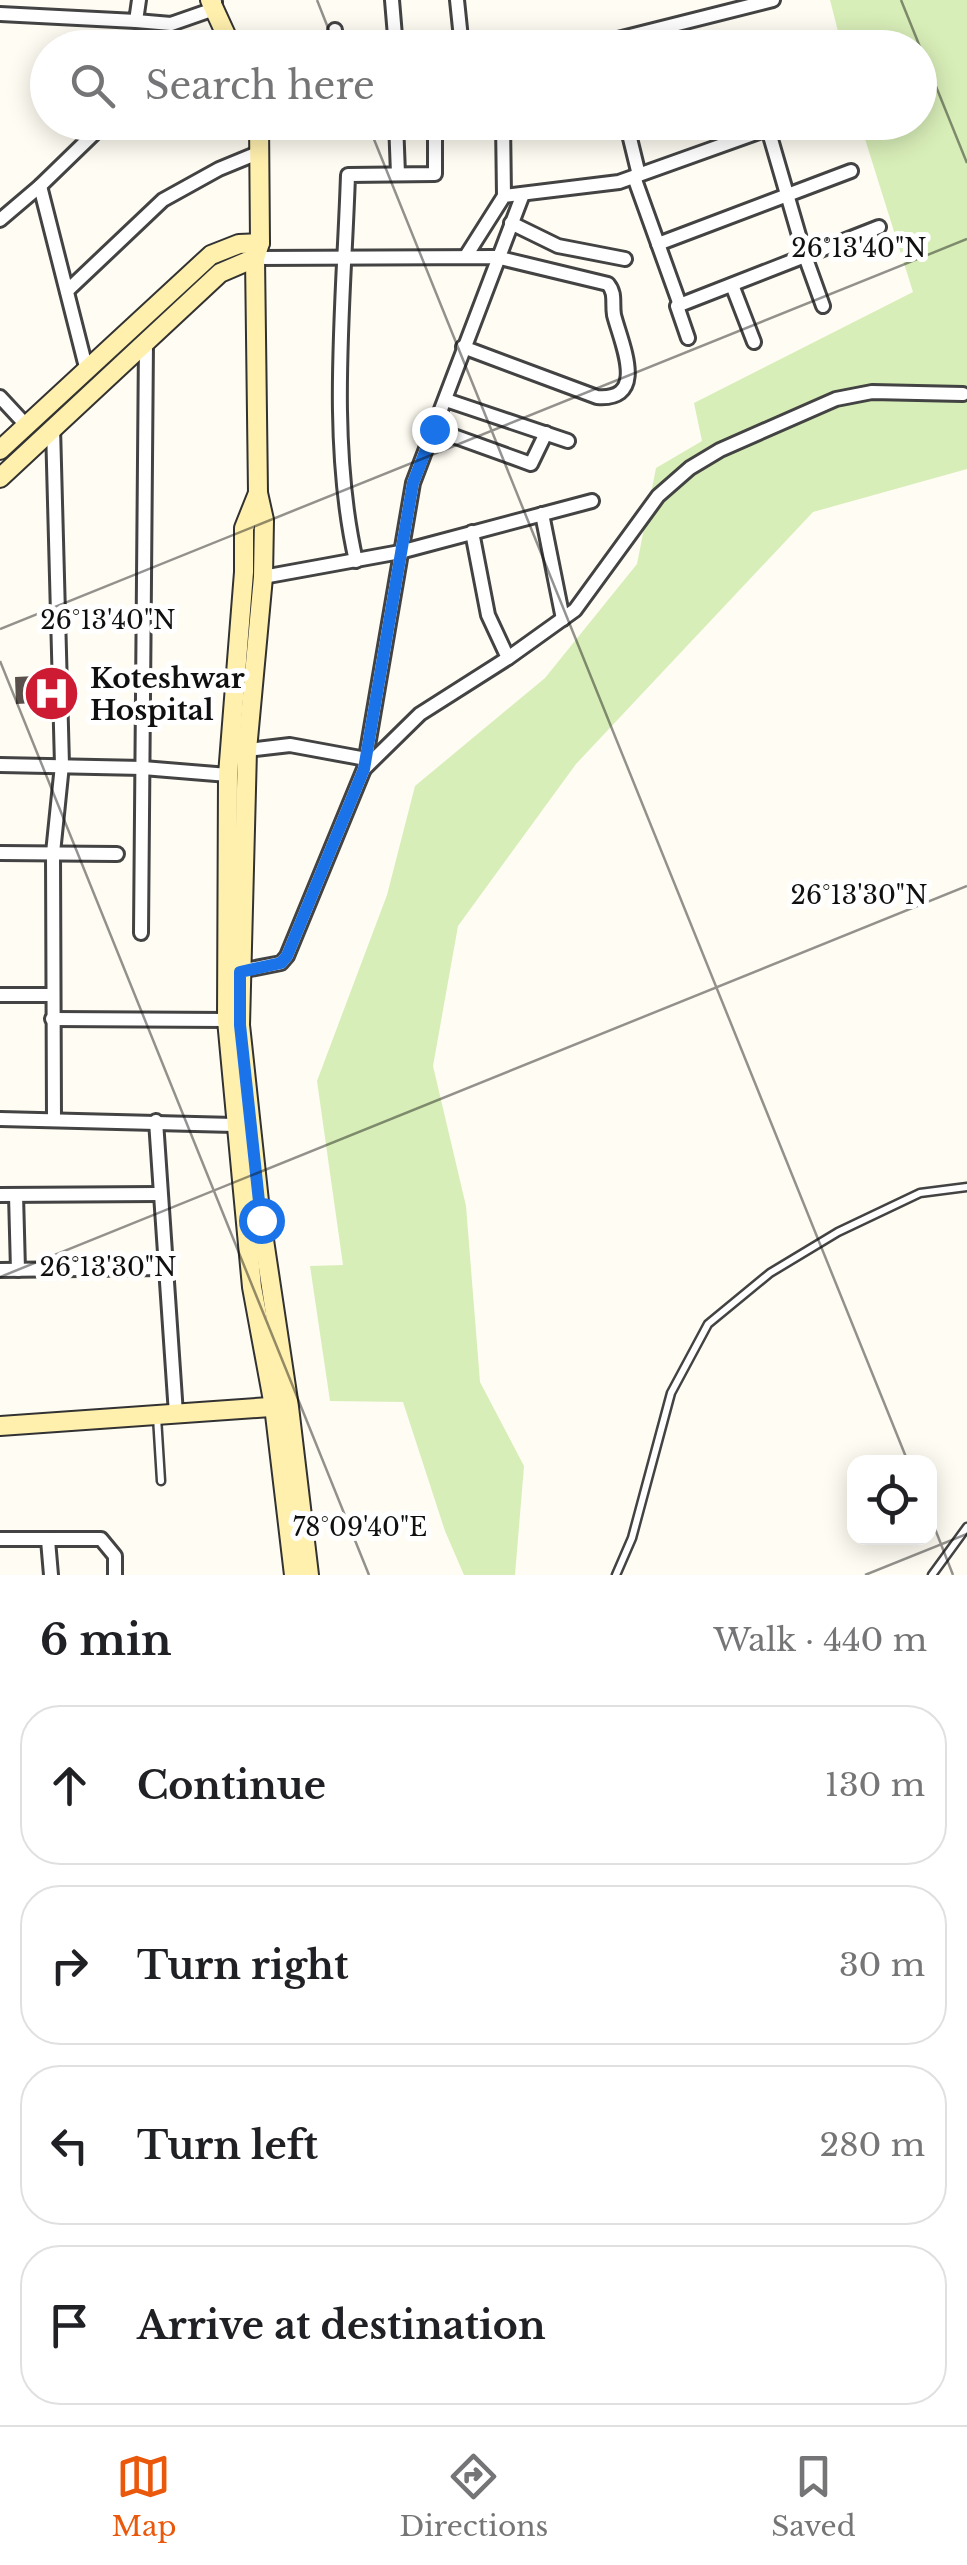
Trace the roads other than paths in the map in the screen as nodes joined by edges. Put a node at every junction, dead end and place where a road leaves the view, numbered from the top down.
1 (139, 0) edge
2 (392, 0) edge
3 (475, 0) edge
4 (773, 0) edge
5 (457, 2) edge
6 (213, 3) edge
7 (0, 14) edge
8 (136, 20) junction
9 (223, 30) edge
10 (394, 30) edge
11 (460, 30) edge
12 (659, 30) edge
13 (87, 140) edge
14 (260, 140) edge
15 (397, 140) edge
16 (435, 140) edge
17 (502, 140) edge
18 (629, 140) edge
19 (737, 140) edge
20 (771, 140) edge
21 (260, 152) junction
22 (851, 171) dead end
23 (398, 174) junction
24 (636, 176) junction
25 (40, 186) junction
26 (523, 194) junction
27 (504, 196) junction
28 (788, 196) junction
29 (0, 220) edge
30 (510, 223) junction
31 (879, 227) dead end
32 (658, 244) junction
33 (258, 251) junction
34 (346, 256) junction
35 (466, 256) junction
36 (805, 256) junction
37 (496, 257) junction
38 (626, 259) dead end
39 (732, 285) junction
40 (67, 291) junction
41 (680, 305) junction
42 (823, 306) dead end
43 (688, 338) dead end
44 (146, 342) junction
45 (754, 342) dead end
46 (463, 346) junction
47 (87, 370) junction
48 (963, 394) dead end
49 (0, 397) edge
50 (446, 400) junction
51 (26, 425) junction
52 (53, 427) junction
53 (434, 429) junction
54 (546, 433) junction
55 (568, 441) dead end
56 (0, 450) edge
57 (0, 478) edge
58 (258, 494) junction
59 (592, 500) dead end
60 (542, 514) junction
61 (472, 532) junction
62 (400, 552) junction
63 (356, 561) junction
64 (264, 578) junction
65 (562, 619) junction
66 (508, 658) junction
67 (247, 750) junction
68 (0, 764) edge
69 (365, 764) junction
70 (62, 765) junction
71 (143, 768) junction
72 (228, 775) junction
73 (0, 853) edge
74 (53, 853) junction
75 (118, 854) dead end
76 (141, 933) dead end
77 (240, 972) junction
78 (53, 995) junction
79 (0, 996) edge
80 (52, 1020) junction
81 (227, 1020) junction
82 (0, 1120) edge
83 (54, 1120) junction
84 (156, 1121) junction
85 (234, 1124) junction
86 (967, 1187) edge
87 (160, 1194) junction
88 (0, 1195) edge
89 (16, 1195) junction
90 (165, 1268) junction
91 (0, 1270) edge
92 (18, 1270) junction
93 (282, 1406) junction
94 (167, 1414) junction
95 (0, 1426) edge
96 (162, 1481) dead end
97 (967, 1527) edge
98 (0, 1539) edge
99 (48, 1540) junction
100 (50, 1575) edge
101 (116, 1575) edge
102 (294, 1575) edge
103 (309, 1575) edge
104 (616, 1575) edge
105 (932, 1575) edge

1 - 8 street
2 - 10 street
3 - 5 street
4 - 12 street
5 - 11 street
6 - 8 street
6 - 9 street
7 - 8 street
13 - 25 street
14 - 21 street
15 - 23 street
16 - 23 street
17 - 27 street
18 - 24 street
19 - 24 street
20 - 28 street
21 - 33 street
21 - 40 street
22 - 28 street
23 - 34 street
24 - 26 street
24 - 32 street
25 - 29 street
25 - 40 street
26 - 27 street
26 - 30 street
27 - 35 street
28 - 32 street
28 - 36 street
30 - 37 street
30 - 38 street
31 - 36 street
32 - 41 street
33 - 34 street
33 - 44 street
33 - 47 street
33 - 58 street
34 - 35 street
34 - 63 street
35 - 37 street
36 - 39 street
36 - 42 street
37 - 46 street
37 - 46 street
39 - 41 street
39 - 45 street
40 - 47 street
41 - 43 street
44 - 52 street
44 - 71 street
46 - 50 street
47 - 51 street
48 - 65 street
49 - 51 street
50 - 53 street
50 - 54 street
51 - 56 street
52 - 57 street
52 - 70 street
53 - 54 street
53 - 62 street
54 - 55 street
58 - 64 street
58 - 72 street
59 - 60 street
60 - 61 street
60 - 65 street
61 - 62 street
61 - 66 street
62 - 63 street
62 - 69 street
63 - 64 street
64 - 67 street
65 - 66 street
66 - 69 street
67 - 69 street
67 - 77 street
68 - 70 street
69 - 77 street
70 - 71 street
70 - 74 street
71 - 72 street
71 - 76 street
72 - 81 street
73 - 74 street
74 - 75 street
74 - 78 street
77 - 93 street
78 - 79 street
78 - 80 street
80 - 81 street
80 - 83 street
81 - 85 street
82 - 83 street
83 - 84 street
84 - 85 street
84 - 87 street
85 - 93 street
86 - 104 lane
87 - 89 street
87 - 90 street
88 - 89 street
89 - 92 street
90 - 92 street
90 - 94 street
91 - 92 street
93 - 94 street
93 - 102 street
93 - 103 street
94 - 95 street
94 - 96 lane
97 - 105 lane
98 - 99 street
99 - 100 street
99 - 101 street

